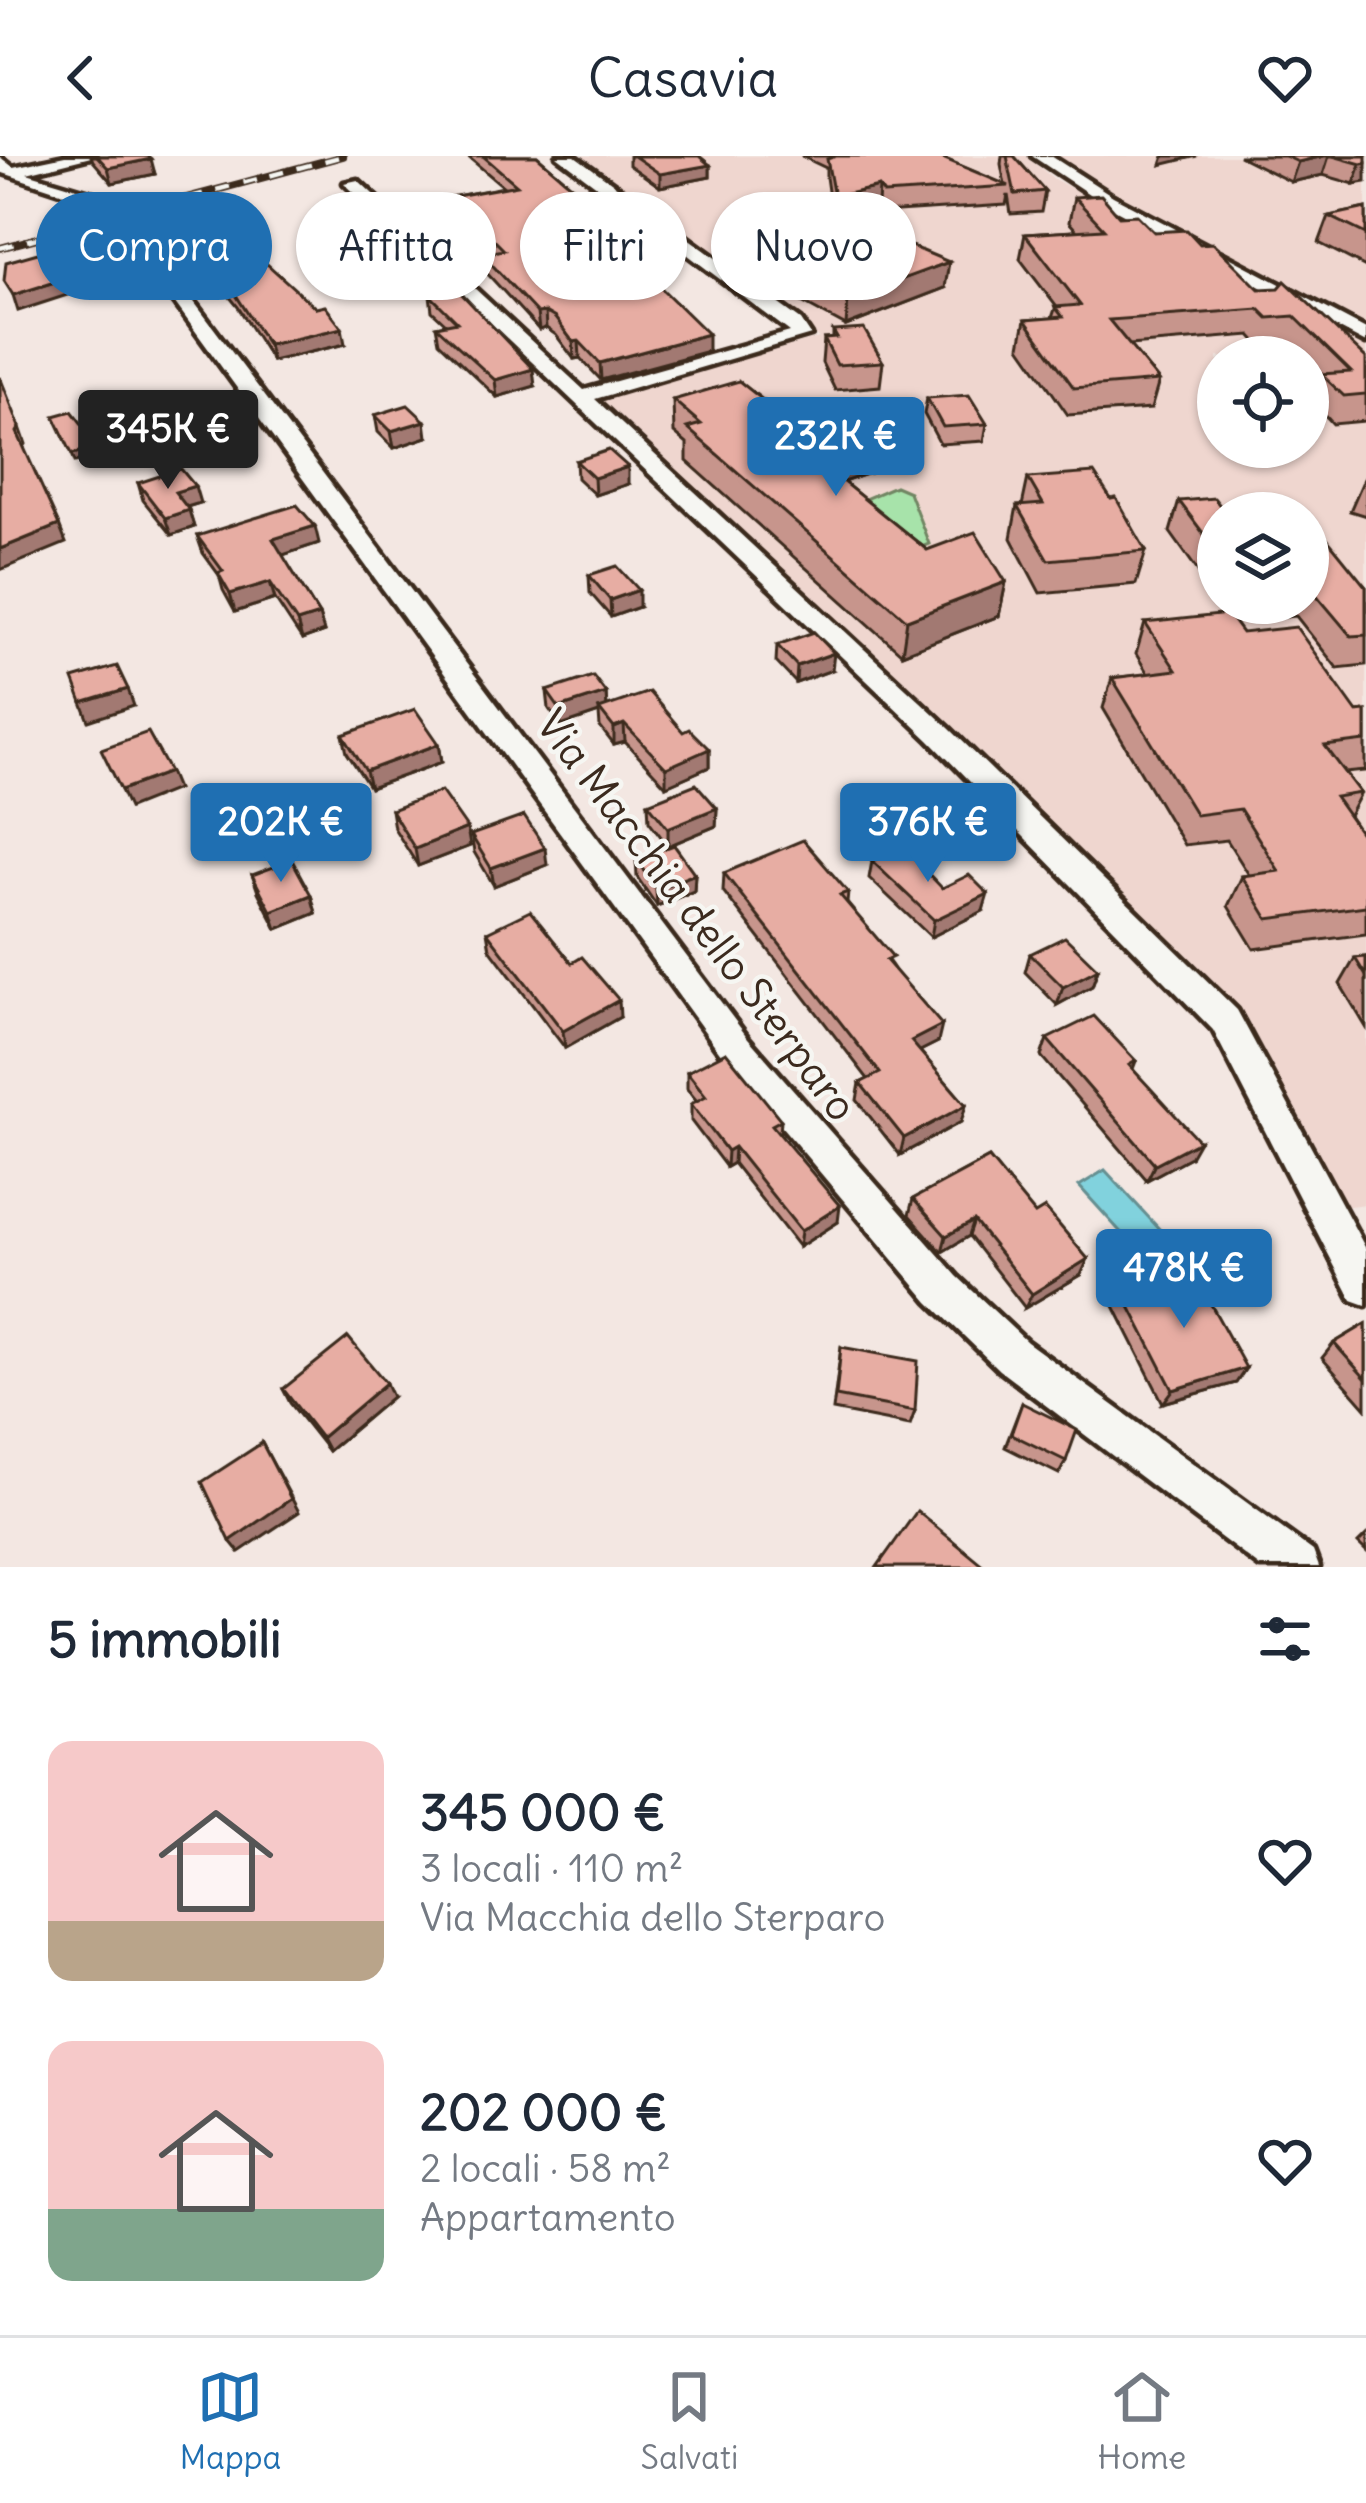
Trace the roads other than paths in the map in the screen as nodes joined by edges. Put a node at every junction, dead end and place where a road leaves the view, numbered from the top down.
1 (87, 156) edge
2 (565, 156) edge
3 (1040, 156) edge
4 (3, 170) edge
5 (352, 183) dead end
6 (1366, 338) edge
7 (580, 397) junction
8 (1366, 1287) edge
9 (1297, 1567) edge

1 - 4 street
2 - 7 street
3 - 6 street
4 - 9 street, Via Macchia dello Sterparo
5 - 7 street
7 - 8 street

